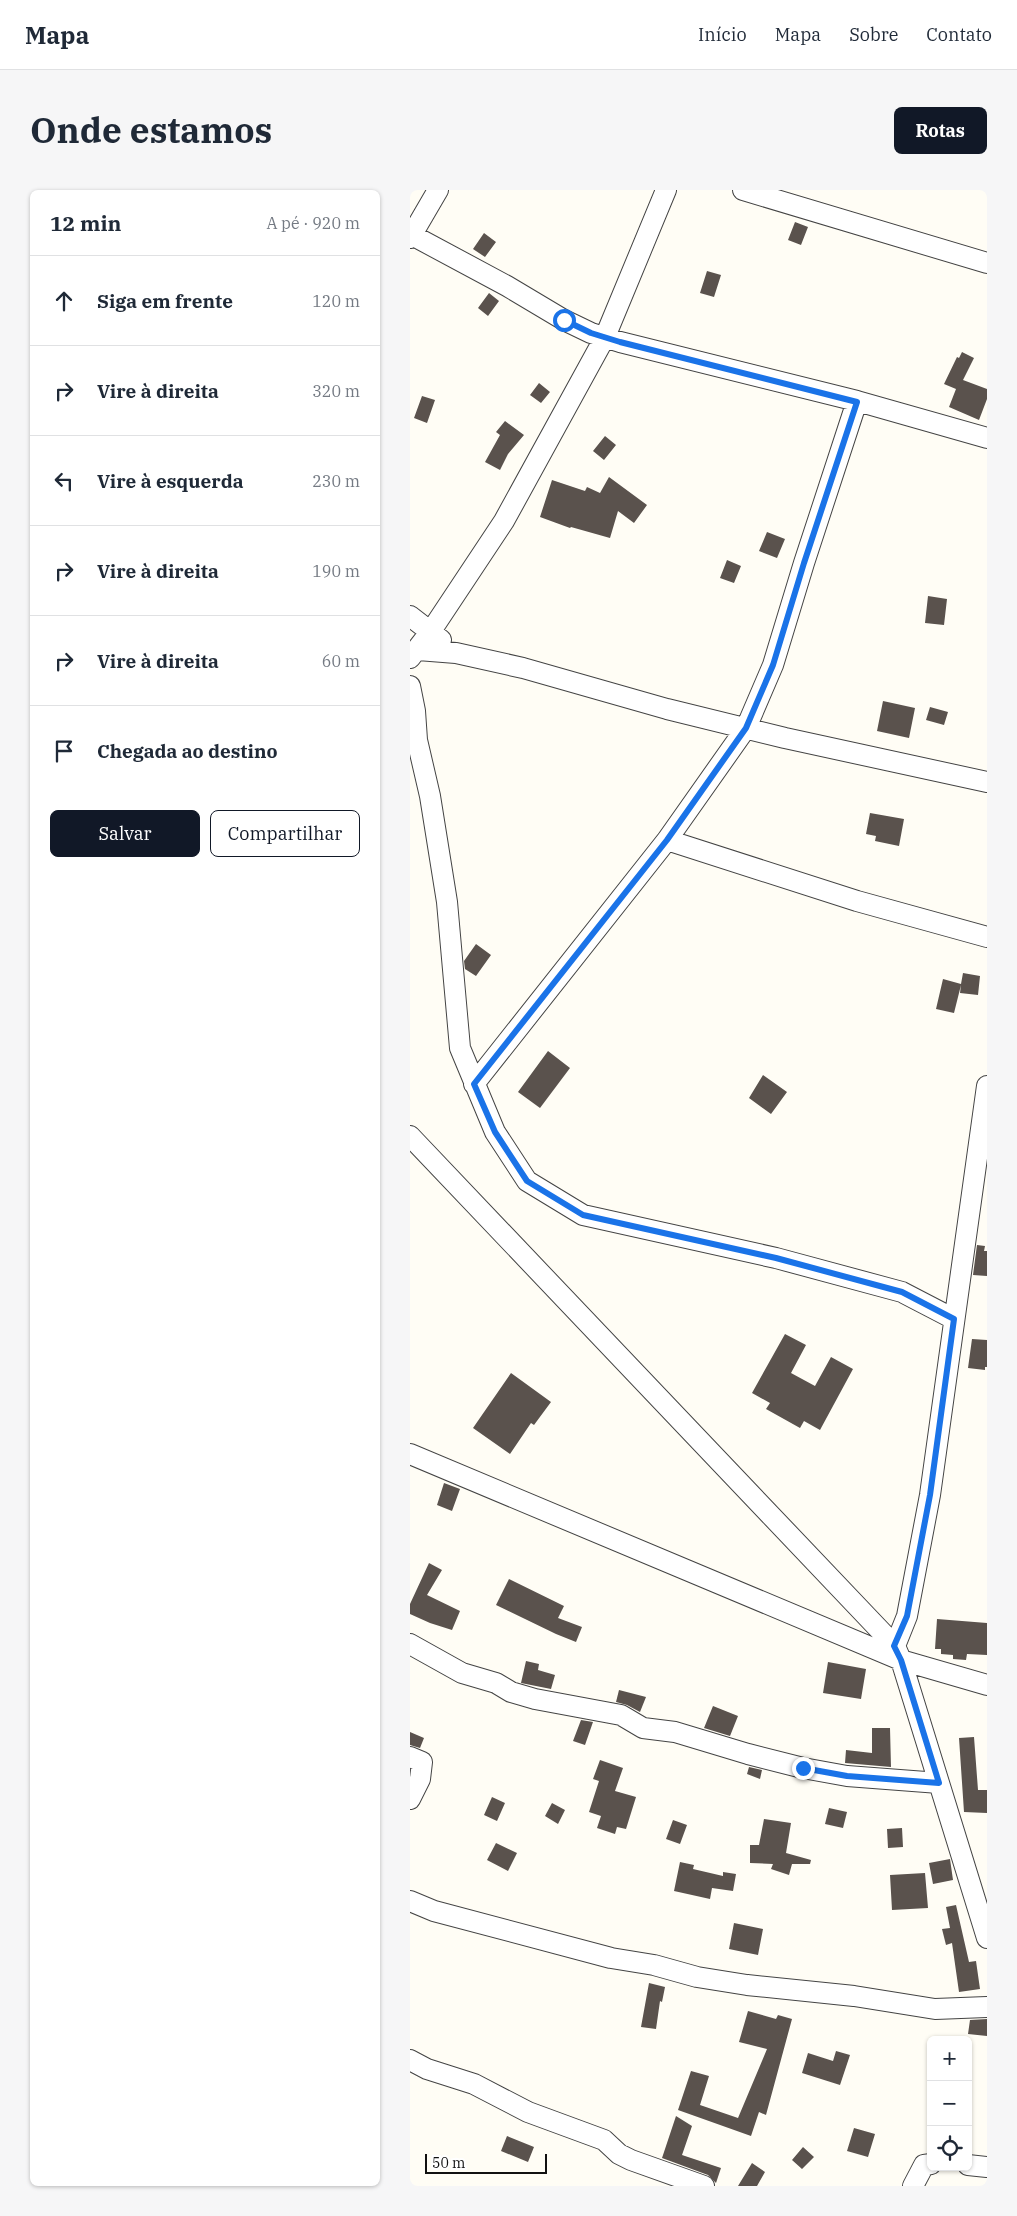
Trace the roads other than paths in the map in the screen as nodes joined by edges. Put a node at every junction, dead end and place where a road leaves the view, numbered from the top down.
1 (438, 190) edge
2 (666, 190) edge
3 (743, 190) edge
4 (411, 235) edge
5 (987, 263) edge
6 (605, 337) junction
7 (857, 402) junction
8 (987, 438) edge
9 (410, 616) edge
10 (431, 631) junction
11 (456, 653) junction
12 (415, 654) edge
13 (410, 679) edge
14 (410, 686) edge
15 (746, 728) junction
16 (987, 782) edge
17 (667, 840) junction
18 (987, 937) edge
19 (474, 1084) junction
20 (987, 1086) edge
21 (411, 1141) edge
22 (954, 1319) junction
23 (410, 1454) edge
24 (410, 1644) edge
25 (898, 1653) junction
26 (987, 1685) edge
27 (410, 1757) edge
28 (939, 1783) junction
29 (410, 1799) edge
30 (978, 1879) edge
31 (410, 1901) edge
32 (987, 1938) edge
33 (987, 2007) edge
34 (410, 2060) edge
35 (927, 2165) edge
36 (972, 2165) edge
37 (987, 2166) edge
38 (704, 2186) edge
39 (913, 2186) edge

1 - 4 street
2 - 6 street
3 - 5 street
4 - 6 street
6 - 7 street
6 - 10 street
7 - 8 street
7 - 15 street
9 - 10 street
10 - 11 street
10 - 12 street
11 - 12 street
11 - 15 street
12 - 13 street
14 - 19 street
15 - 16 street
15 - 17 street
17 - 18 street
17 - 19 street
19 - 22 street
20 - 22 street
21 - 25 street
22 - 25 street
23 - 25 street
24 - 28 street
25 - 26 street
25 - 28 street
27 - 29 street
28 - 30 street
30 - 32 street
31 - 33 street
34 - 38 street
35 - 39 street
36 - 37 street

